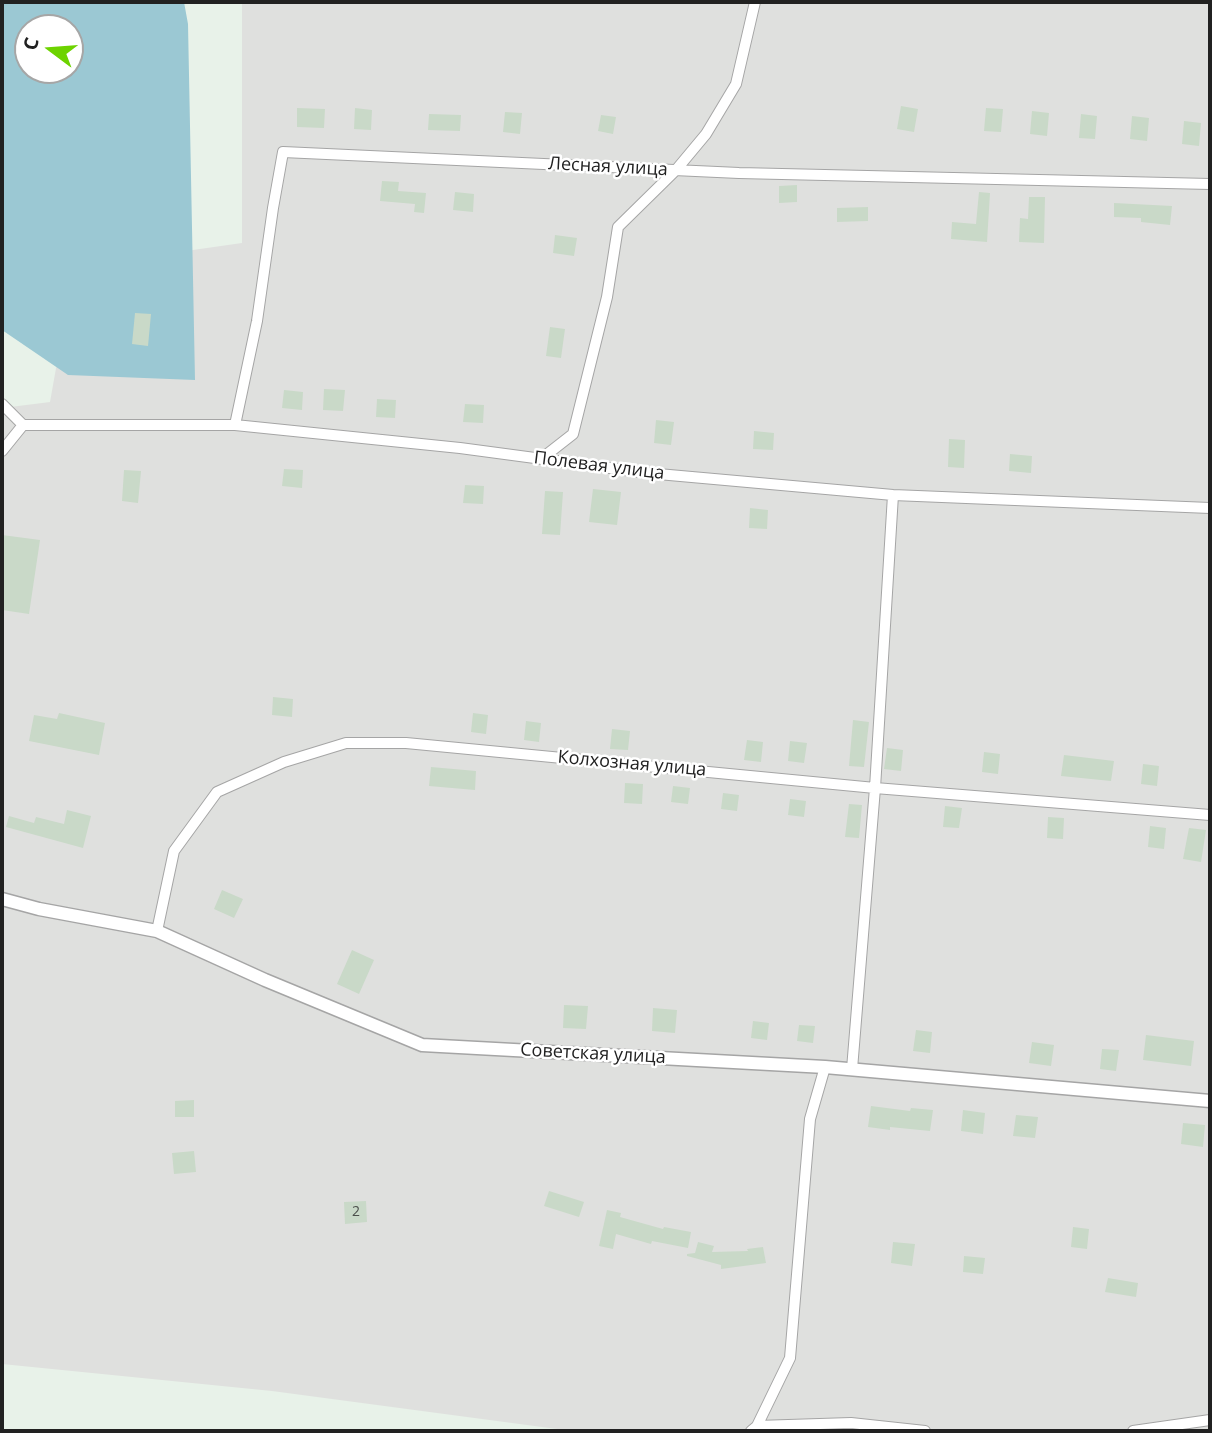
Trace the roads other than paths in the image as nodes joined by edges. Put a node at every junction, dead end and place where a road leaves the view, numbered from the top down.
1 (755, 2) edge
2 (676, 170) junction
3 (1210, 184) edge
4 (2, 404) edge
5 (23, 425) junction
6 (235, 425) junction
7 (2, 451) edge
8 (541, 459) junction
9 (893, 495) junction
10 (1210, 508) edge
11 (875, 788) junction
12 (1210, 815) edge
13 (2, 899) edge
14 (157, 931) junction
15 (825, 1067) junction
16 (852, 1069) junction
17 (1210, 1101) edge
18 (1210, 1420) edge
19 (754, 1429) edge
20 (925, 1431) edge
21 (1133, 1431) edge

1 - 2 street
2 - 3 street, Лесная улица
2 - 6 street, Лесная улица
2 - 8 street
4 - 5 street
5 - 6 street, Полевая улица
5 - 7 street
6 - 8 street, Полевая улица
8 - 9 street, Полевая улица
9 - 10 street, Полевая улица
9 - 11 street
11 - 12 street, Колхозная улица
11 - 14 street, Колхозная улица
11 - 16 street
13 - 14 street, Советская улица
14 - 15 street, Советская улица
15 - 16 street, Советская улица
15 - 19 street
16 - 17 street, Советская улица
18 - 21 street
19 - 20 street

